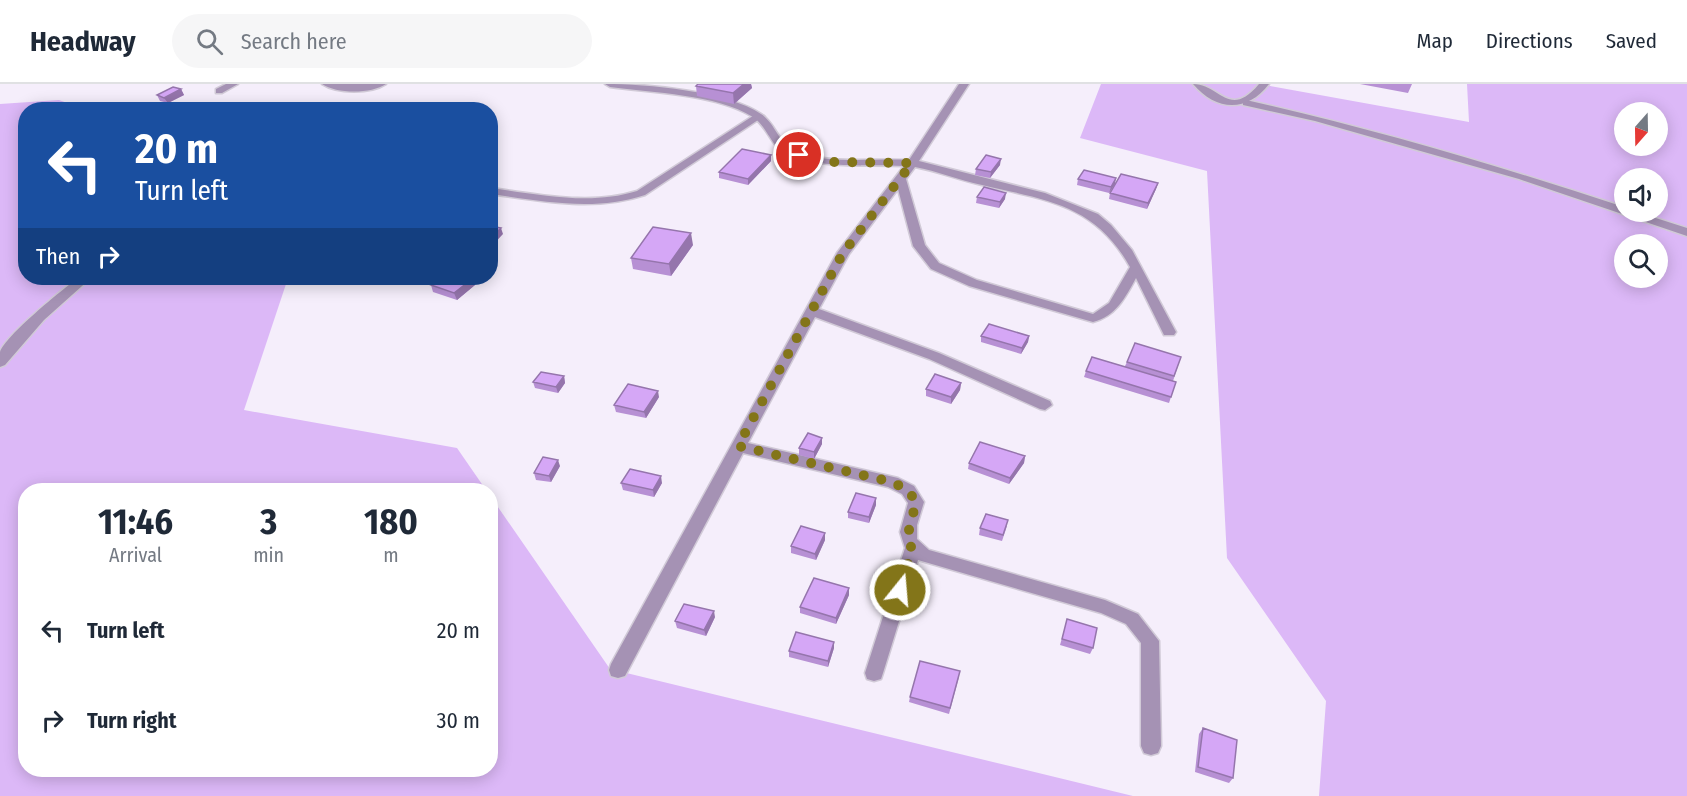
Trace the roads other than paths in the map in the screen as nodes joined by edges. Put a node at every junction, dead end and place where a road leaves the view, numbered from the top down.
1 (233, 84) edge
2 (327, 84) edge
3 (381, 84) edge
4 (610, 84) edge
5 (707, 84) edge
6 (964, 84) edge
7 (1198, 84) edge
8 (1264, 84) edge
9 (219, 92) dead end
10 (692, 96) junction
11 (1246, 103) junction
12 (759, 116) junction
13 (912, 163) junction
14 (900, 178) junction
15 (498, 192) edge
16 (1687, 232) edge
17 (1134, 268) junction
18 (76, 285) edge
19 (811, 311) junction
20 (1169, 332) dead end
21 (0, 362) edge
22 (1045, 405) dead end
23 (738, 446) junction
24 (912, 549) junction
25 (618, 670) dead end
26 (874, 674) dead end
27 (1151, 746) dead end

1 - 9 street
2 - 3 street
4 - 10 street
5 - 10 street
6 - 13 street
7 - 11 street
8 - 11 street
10 - 12 street
11 - 16 street
12 - 13 street
12 - 15 street
13 - 14 street
13 - 17 street
14 - 17 street
14 - 19 street
17 - 20 street
18 - 21 street
19 - 22 street
19 - 23 street
23 - 24 street
23 - 25 street
24 - 26 street
24 - 27 street

